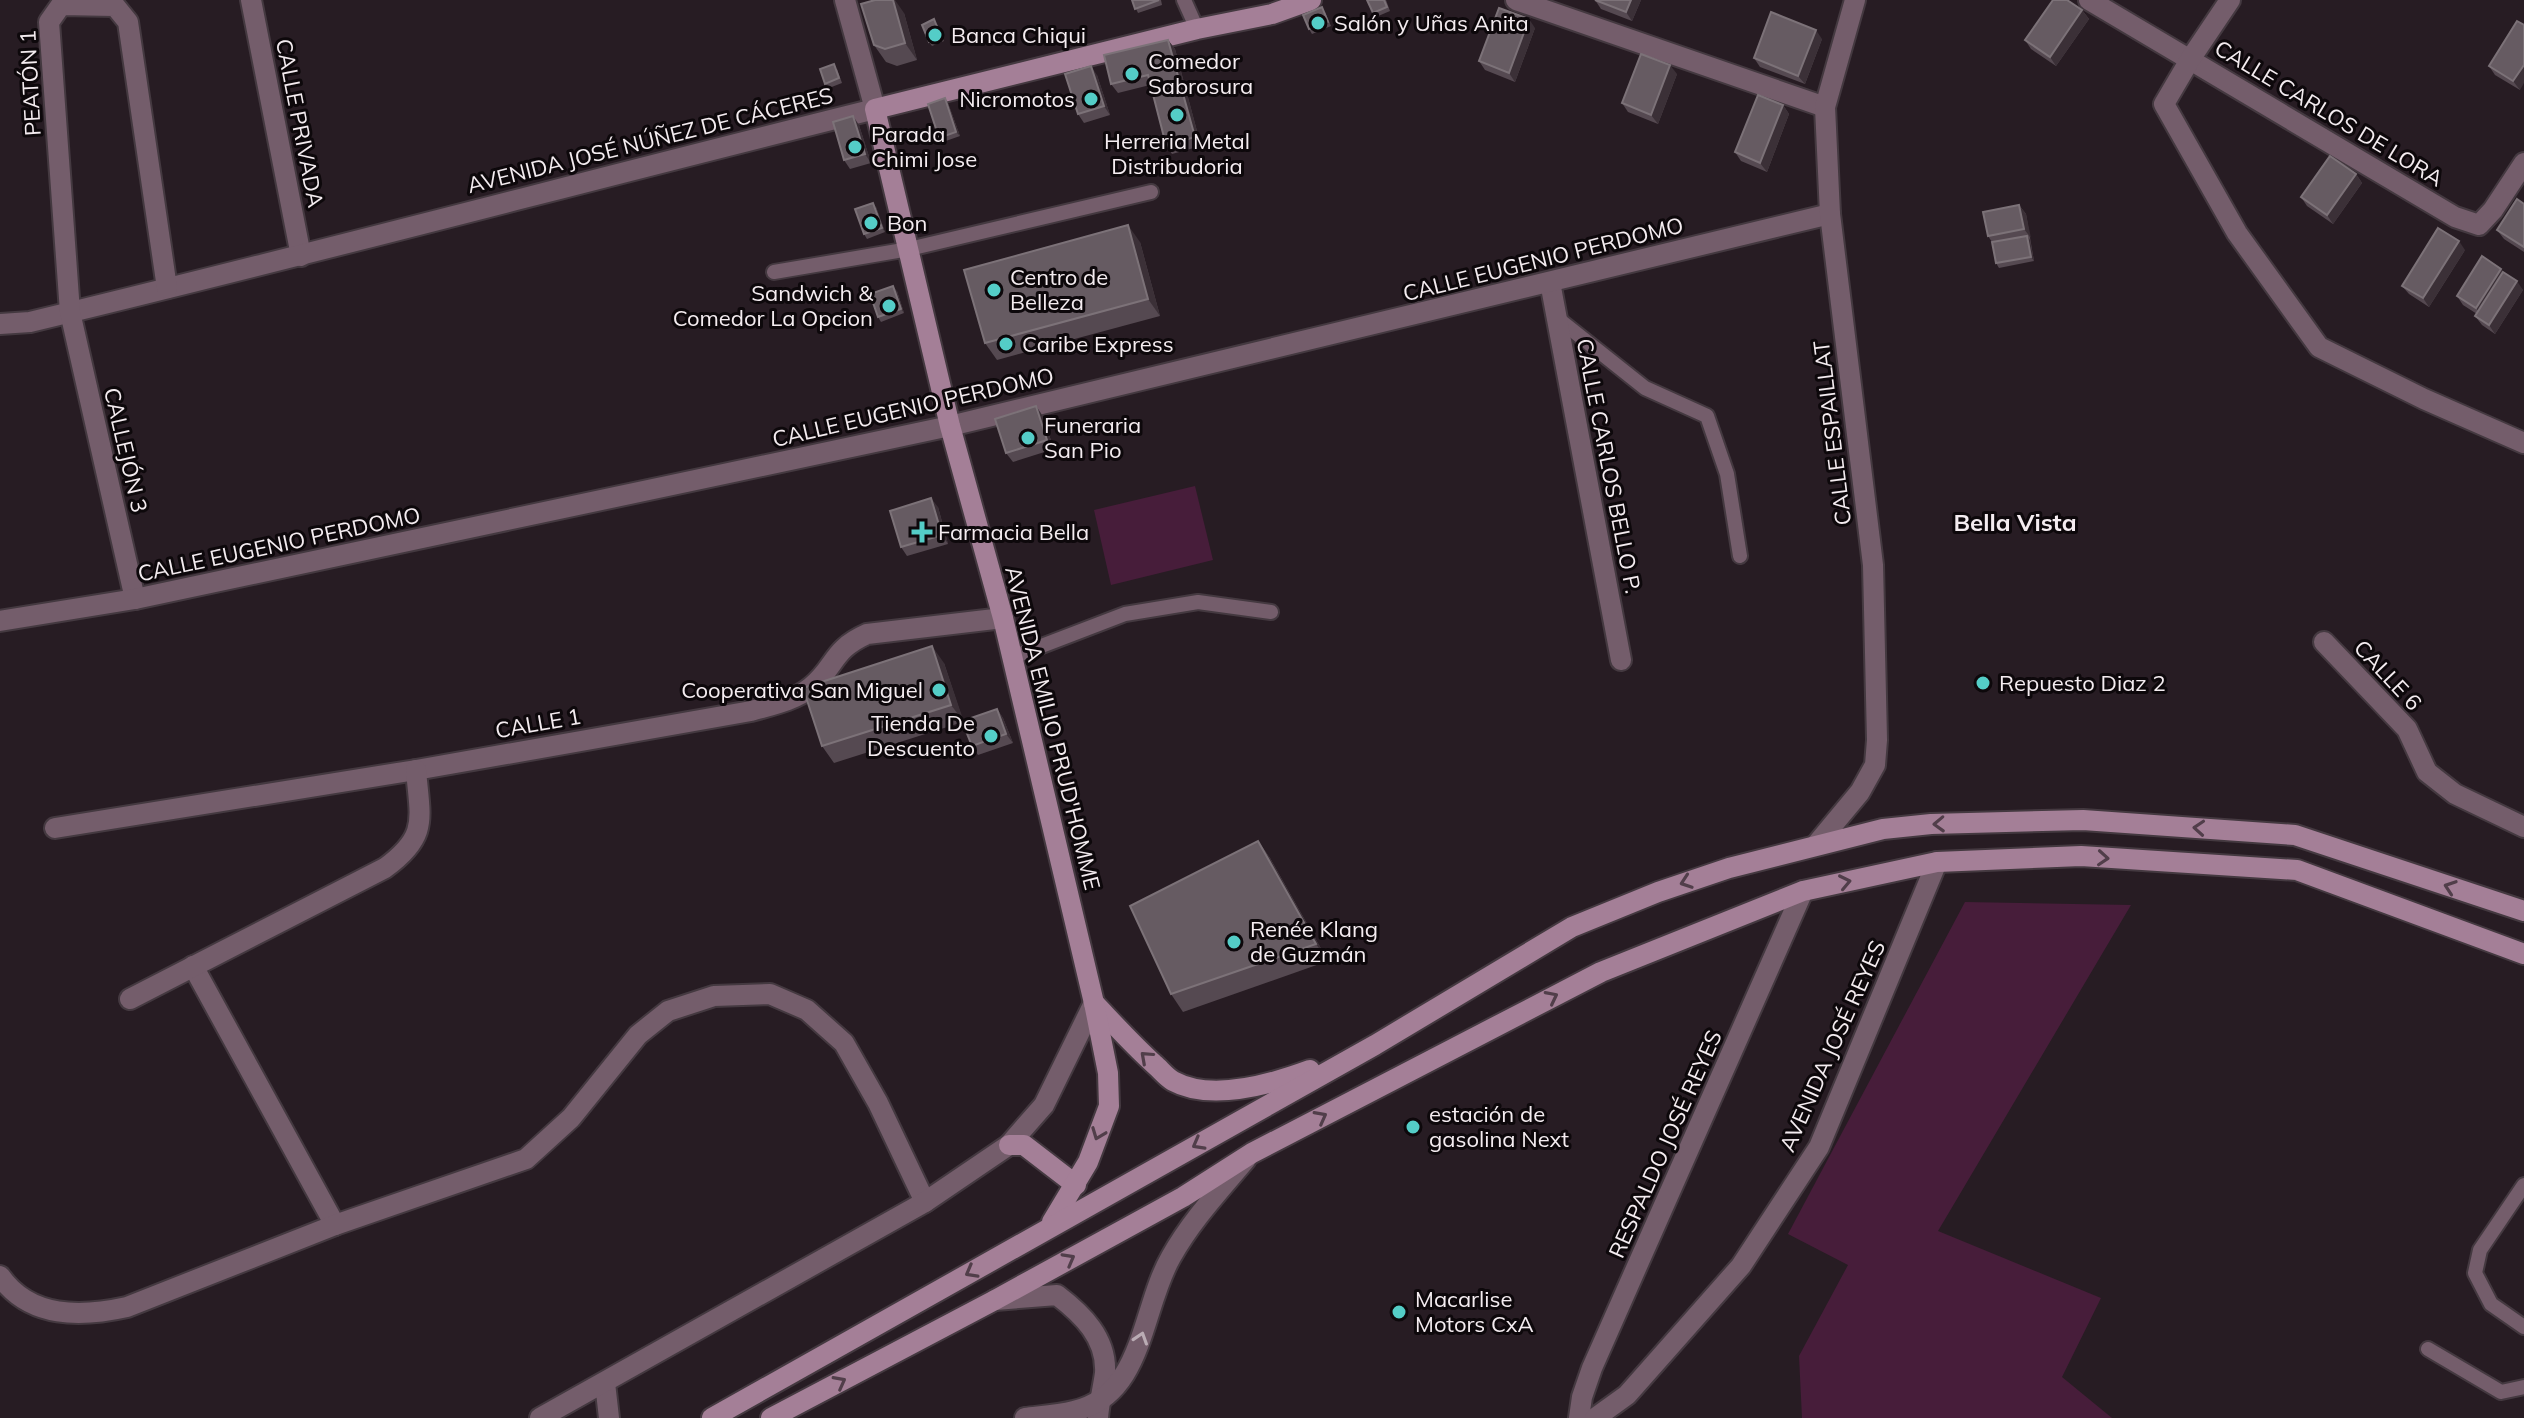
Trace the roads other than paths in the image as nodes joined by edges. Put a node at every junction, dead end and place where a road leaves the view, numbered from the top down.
1 (251, 0) edge
2 (845, 0) edge
3 (1184, 0) edge
4 (1311, 0) edge
5 (1516, 0) edge
6 (1855, 0) edge
7 (2089, 0) edge
8 (2230, 0) edge
9 (1197, 29) junction
10 (2191, 58) junction
11 (1825, 107) junction
12 (875, 109) junction
13 (2524, 163) edge
14 (1151, 192) dead end
15 (1830, 214) junction
16 (909, 249) junction
17 (301, 256) junction
18 (774, 272) dead end
19 (1550, 282) junction
20 (167, 288) junction
21 (70, 312) junction
22 (1557, 318) junction
23 (0, 324) edge
24 (950, 426) junction
25 (2524, 443) edge
26 (1740, 556) dead end
27 (135, 599) junction
28 (1271, 612) dead end
29 (1003, 618) junction
30 (0, 621) edge
31 (2324, 642) dead end
32 (1013, 657) junction
33 (1621, 660) dead end
34 (416, 770) junction
35 (2524, 827) edge
36 (55, 828) dead end
37 (1816, 845) junction
38 (1937, 862) junction
39 (1803, 891) junction
40 (2524, 911) edge
41 (2524, 954) edge
42 (193, 966) junction
43 (130, 999) dead end
44 (1094, 1003) junction
45 (1375, 1045) junction
46 (1009, 1145) junction
47 (1252, 1153) junction
48 (1076, 1185) junction
49 (2524, 1185) edge
50 (925, 1202) junction
51 (335, 1225) junction
52 (1047, 1229) junction
53 (0, 1276) edge
54 (995, 1300) junction
55 (2524, 1327) edge
56 (2428, 1349) dead end
57 (605, 1383) junction
58 (2524, 1387) edge
59 (1098, 1410) edge
60 (540, 1418) edge
61 (609, 1418) edge
62 (712, 1418) edge
63 (771, 1418) edge
64 (1025, 1418) edge
65 (1579, 1418) edge
66 (1595, 1418) edge

1 - 17 street, CALLE PRIVADA
2 - 12 street, AVENIDA EMILIO PRUD'HOMME
3 - 9 lane
4 - 9 main road, AVENIDA JOSÉ NÚÑEZ DE CÁCERES
5 - 11 street
6 - 11 street, CALLE ESPAILLAT
7 - 10 street, CALLE CARLOS DE LORA
8 - 10 street
9 - 12 main road, AVENIDA JOSÉ NÚÑEZ DE CÁCERES
10 - 13 street, CALLE CARLOS DE LORA
10 - 25 street
11 - 15 street, CALLE ESPAILLAT
12 - 16 main road, AVENIDA EMILIO PRUD'HOMME
12 - 17 street, AVENIDA JOSÉ NÚÑEZ DE CÁCERES
14 - 16 lane
15 - 19 street, CALLE EUGENIO PERDOMO
15 - 37 street, CALLE ESPAILLAT
16 - 18 lane
16 - 24 main road, AVENIDA EMILIO PRUD'HOMME
17 - 20 street, AVENIDA JOSÉ NÚÑEZ DE CÁCERES
19 - 22 street, CALLE CARLOS BELLO P.
19 - 24 street, CALLE EUGENIO PERDOMO
20 - 21 street, AVENIDA JOSÉ NÚÑEZ DE CÁCERES
20 - 21 street, PEATÓN 1
21 - 23 street, AVENIDA JOSÉ NÚÑEZ DE CÁCERES
21 - 27 street, CALLEJÓN 3
22 - 26 lane
22 - 33 street, CALLE CARLOS BELLO P.
24 - 27 street, CALLE EUGENIO PERDOMO
24 - 29 main road, AVENIDA EMILIO PRUD'HOMME
27 - 30 street, CALLE EUGENIO PERDOMO
28 - 32 lane
29 - 32 main road, AVENIDA EMILIO PRUD'HOMME
29 - 34 street, CALLE 1
31 - 35 street, CALLE 6
32 - 44 main road, AVENIDA EMILIO PRUD'HOMME
34 - 36 street, CALLE 1
34 - 42 street
40 -> 37 main road
37 -> 45 main road
39 -> 38 main road
38 -> 41 main road
38 - 66 street, AVENIDA JOSÉ REYES
47 -> 39 main road
39 - 65 street, RESPALDO JOSÉ REYES
42 - 43 street
42 - 51 street
45 -> 44 main road, AVENIDA EMILIO PRUD'HOMME
44 - 46 street
44 -> 48 main road, AVENIDA EMILIO PRUD'HOMME
45 -> 52 main road
46 - 48 main road
46 - 50 street
54 -> 47 main road
59 -> 47 street
48 - 52 main road, AVENIDA EMILIO PRUD'HOMME
49 - 55 lane
50 - 51 street
50 - 57 street
51 - 53 street
52 -> 62 main road
54 - 59 street
63 -> 54 main road
56 - 58 lane
57 - 60 street
57 - 61 street
59 - 64 street

